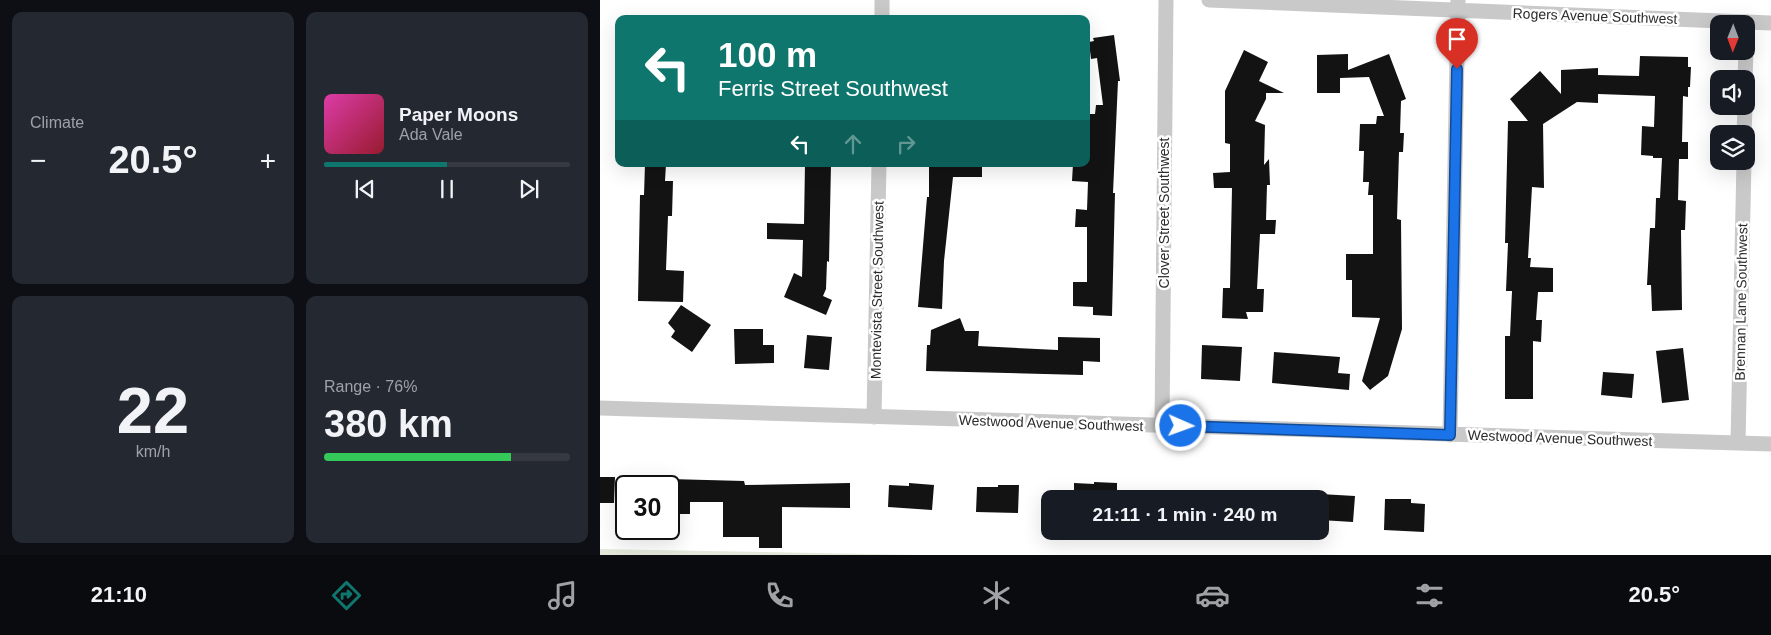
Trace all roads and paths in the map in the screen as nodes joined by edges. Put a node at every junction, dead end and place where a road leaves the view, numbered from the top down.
1 (882, 0) edge
2 (1166, 0) edge
3 (1209, 0) edge
4 (1458, 6) edge
5 (882, 15) edge
6 (1710, 20) edge
7 (1755, 22) edge
8 (1771, 23) edge
9 (879, 167) edge
10 (1744, 170) edge
11 (600, 408) edge
12 (874, 417) junction
13 (1162, 426) junction
14 (1450, 435) junction
15 (1738, 443) junction
16 (1771, 444) edge

1 - 5 street
2 - 13 street, Clover Street Southwest
3 - 4 street, Rogers Avenue Southwest
4 - 6 street, Rogers Avenue Southwest
4 - 14 street
7 - 8 street, Rogers Avenue Southwest
9 - 12 street, Montevista Street Southwest
10 - 15 street, Brennan Lane Southwest
11 - 12 street, Westwood Avenue Southwest
12 - 13 street, Westwood Avenue Southwest
13 - 14 street, Westwood Avenue Southwest
14 - 15 street, Westwood Avenue Southwest
15 - 16 street, Westwood Avenue Southwest

